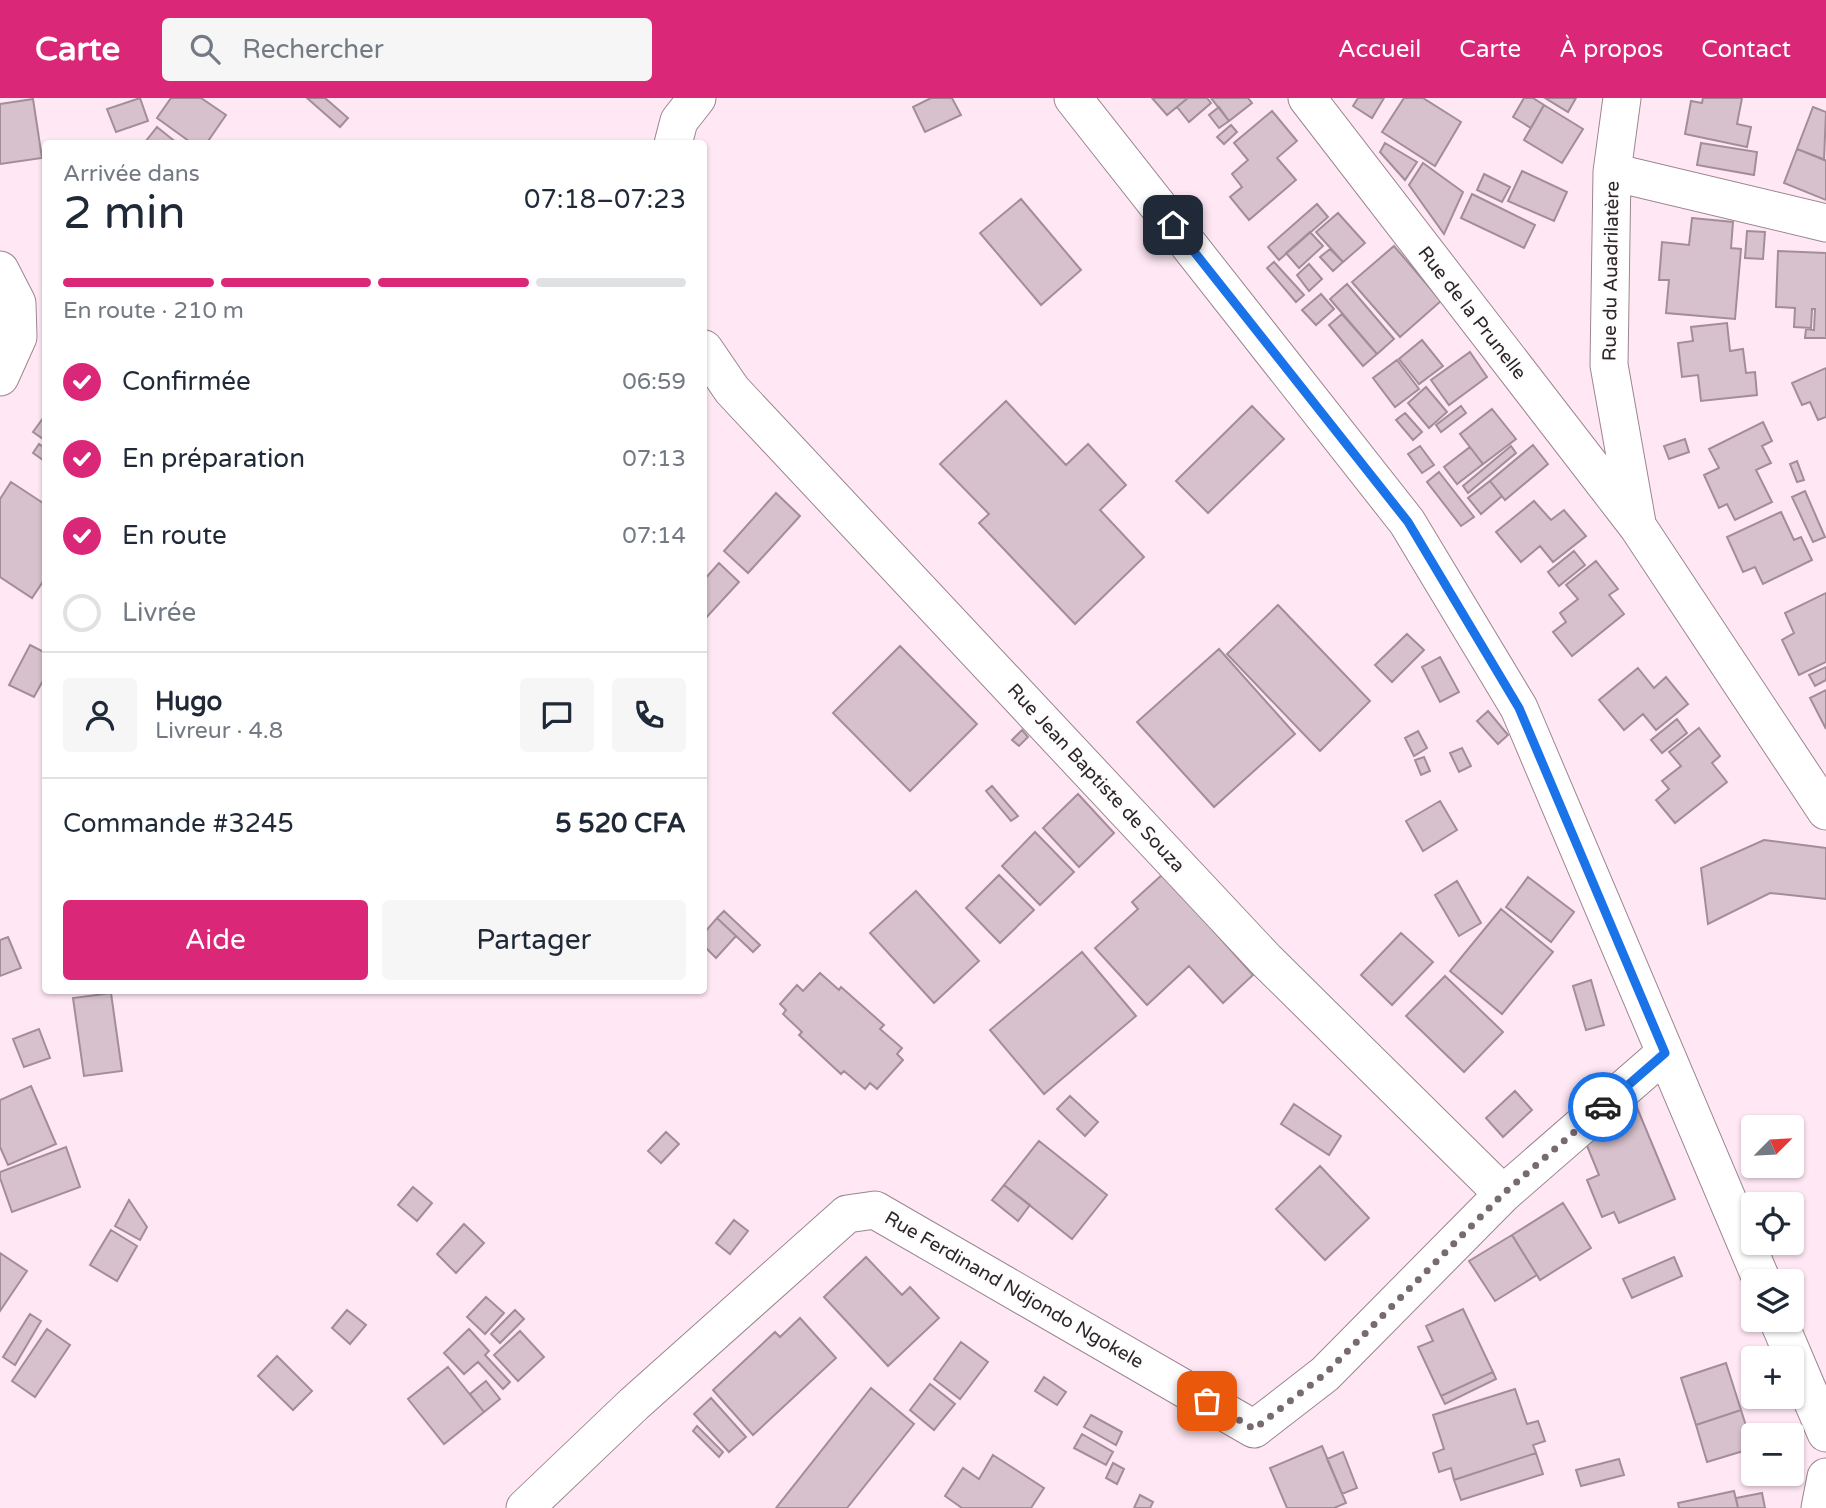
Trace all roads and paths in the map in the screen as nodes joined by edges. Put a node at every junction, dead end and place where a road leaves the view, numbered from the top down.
1 (697, 98) edge
2 (1073, 98) edge
3 (1307, 98) edge
4 (1622, 98) edge
5 (674, 140) edge
6 (1612, 172) junction
7 (1826, 223) edge
8 (0, 270) edge
9 (707, 353) edge
10 (0, 377) edge
11 (1638, 527) junction
12 (1826, 811) edge
13 (1665, 1053) junction
14 (1503, 1194) junction
15 (1757, 1269) edge
16 (1783, 1332) edge
17 (1826, 1433) edge
18 (1826, 1477) edge
19 (525, 1508) edge
20 (1820, 1508) edge

1 - 5 street
2 - 13 street
3 - 11 street, Rue de la Prunelle
4 - 6 street, Rue du Auadrilatère
6 - 7 street
6 - 11 street, Rue du Auadrilatère
8 - 10 street
9 - 14 street, Rue Jean Baptiste de Souza
11 - 12 street, Rue de la Prunelle
13 - 14 street, Rue Ferdinand Ndjondo Ngokele
13 - 15 street
14 - 19 street, Rue Ferdinand Ndjondo Ngokele
16 - 17 street
18 - 20 street

